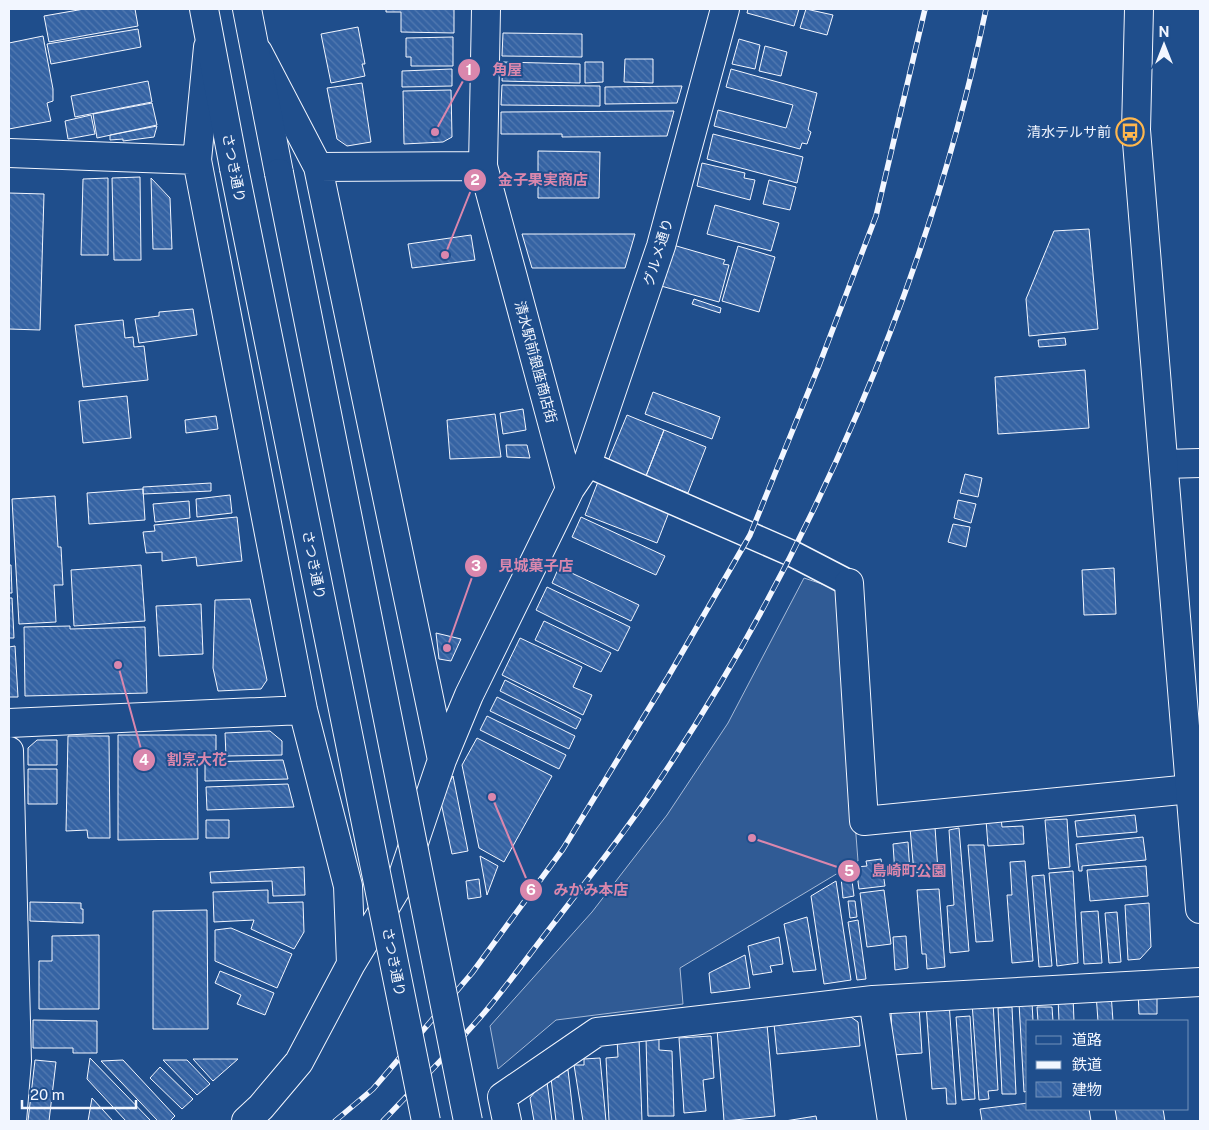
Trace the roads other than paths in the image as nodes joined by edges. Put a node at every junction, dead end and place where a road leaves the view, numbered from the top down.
1 (247, 9) edge
2 (486, 9) edge
3 (725, 9) edge
4 (1139, 9) edge
5 (207, 22) edge
6 (253, 40) junction
7 (9, 153) edge
8 (197, 160) junction
9 (483, 166) junction
10 (318, 167) junction
11 (1200, 463) edge
12 (587, 464) junction
13 (1164, 464) junction
14 (570, 489) junction
15 (849, 583) joint
16 (303, 710) junction
17 (9, 723) edge
18 (9, 752) edge
19 (442, 760) junction
20 (1191, 789) junction
21 (1200, 909) edge
22 (351, 964) junction
23 (1200, 982) edge
24 (874, 1000) junction
25 (13, 1061) edge
26 (12, 1121) edge
27 (246, 1121) edge
28 (426, 1121) edge
29 (468, 1121) edge
30 (507, 1121) edge
31 (892, 1121) edge

1 - 6 main road
2 - 9 main road, 清水駅前銀座商店街
3 - 12 main road, グルメ通り
4 - 13 main road
5 - 8 main road
5 - 28 main road, さつき通り, bridge
6 - 10 main road
6 - 29 main road, bridge
7 - 8 main road
8 - 16 main road
9 - 10 main road
9 - 14 main road, 清水駅前銀座商店街
10 - 19 main road
11 - 13 main road
12 - 14 main road, グルメ通り
12 - 15 street
13 - 20 main road
14 - 19 main road
15 - 20 main road
16 - 17 main road
16 - 22 main road
18 - 25 main road
19 - 22 main road
20 - 21 main road
22 - 27 main road
23 - 24 main road
24 - 30 main road
24 - 31 main road
25 - 26 main road

